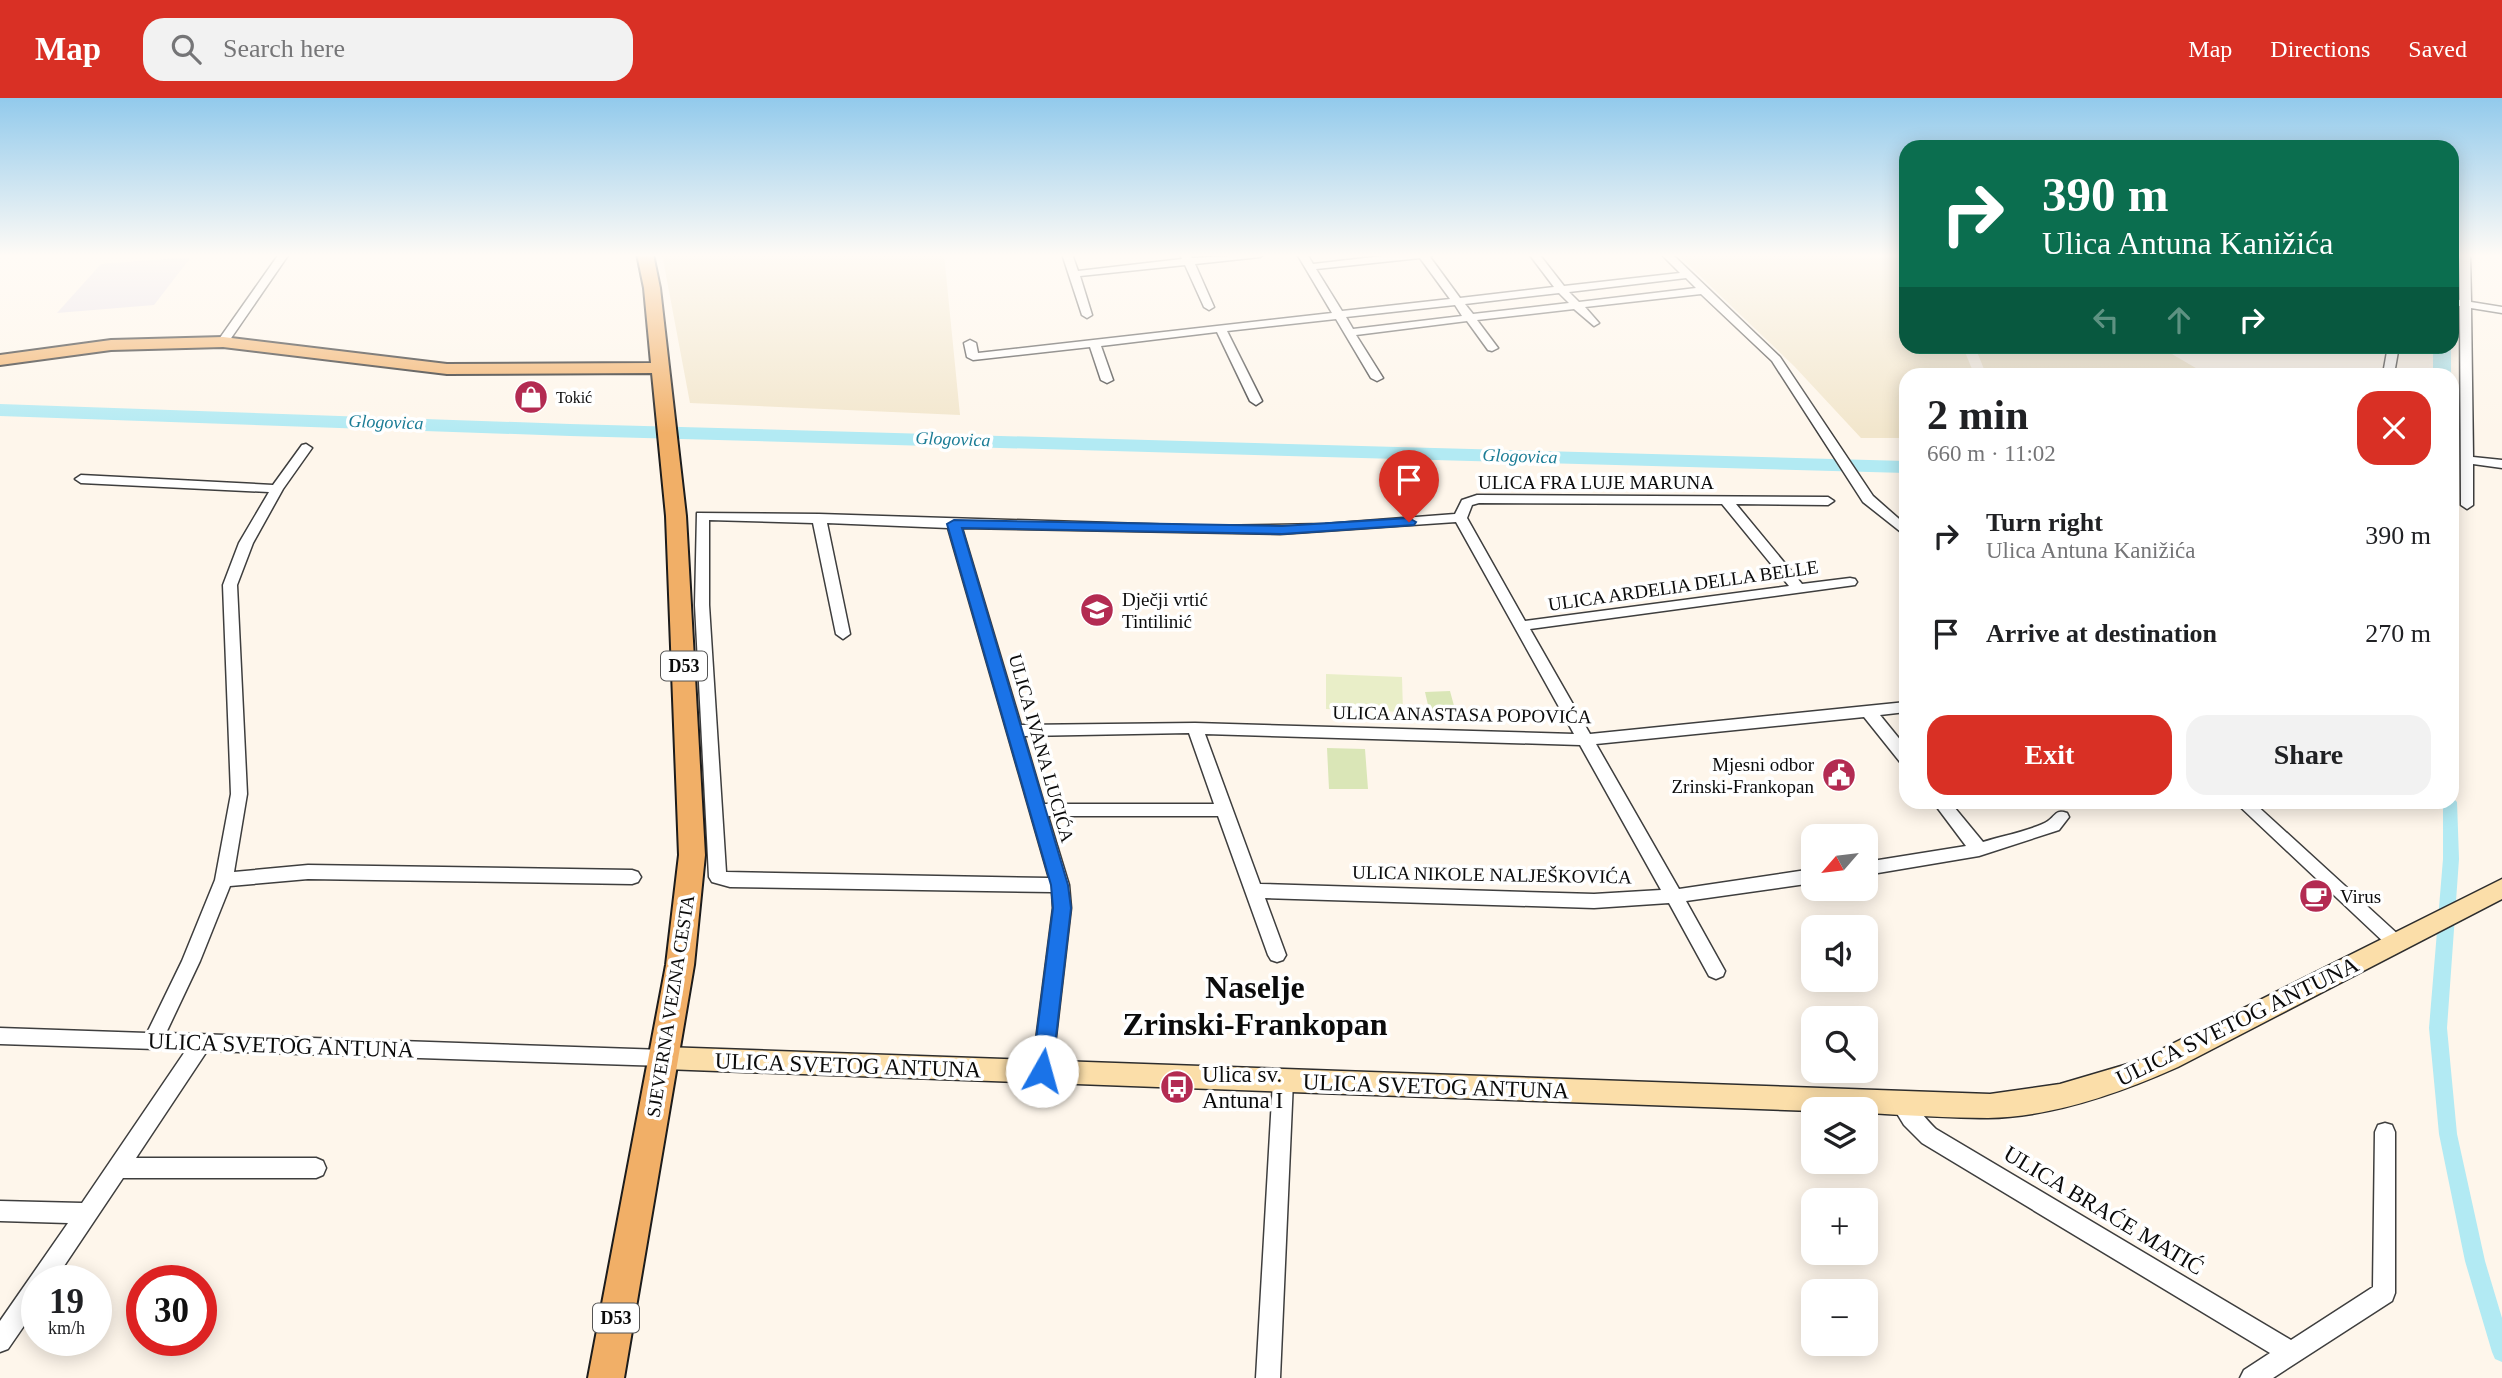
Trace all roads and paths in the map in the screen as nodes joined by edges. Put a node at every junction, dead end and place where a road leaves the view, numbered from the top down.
1 (243, 314) edge
2 (654, 314) edge
3 (1340, 314) joint
4 (1467, 314) edge
5 (1505, 314) edge
6 (1585, 314) edge
7 (1729, 314) edge
8 (2460, 314) edge
9 (1470, 318) junction
10 (1594, 323) dead end
11 (1220, 328) junction
12 (1351, 332) junction
13 (657, 336) junction
14 (223, 342) junction
15 (1094, 342) junction
16 (970, 344) dead end
17 (1492, 348) dead end
18 (0, 360) edge
19 (619, 363) junction
20 (660, 366) junction
21 (579, 368) junction
22 (1377, 378) dead end
23 (1107, 380) dead end
24 (1256, 401) dead end
25 (306, 448) dead end
26 (2467, 460) junction
27 (2502, 464) edge
28 (81, 479) dead end
29 (277, 489) junction
30 (1725, 500) junction
31 (1828, 501) dead end
32 (2467, 505) dead end
33 (1464, 510) junction
34 (819, 519) junction
35 (954, 524) junction
36 (1899, 526) edge
37 (1850, 582) dead end
38 (1798, 588) junction
39 (692, 606) junction
40 (1521, 626) junction
41 (843, 634) dead end
42 (1899, 707) edge
43 (1868, 711) junction
44 (1195, 728) junction
45 (1015, 731) junction
46 (1586, 740) junction
47 (1899, 749) edge
48 (1947, 809) edge
49 (2251, 809) edge
50 (1038, 810) junction
51 (1225, 810) junction
52 (2062, 817) dead end
53 (1979, 850) junction
54 (1878, 867) edge
55 (632, 877) dead end
56 (1801, 878) edge
57 (224, 880) junction
58 (1060, 885) junction
59 (2502, 888) edge
60 (1254, 891) junction
61 (1675, 895) junction
62 (2404, 938) junction
63 (1277, 955) dead end
64 (1716, 971) dead end
65 (0, 1036) edge
66 (153, 1041) junction
67 (202, 1043) junction
68 (664, 1058) junction
69 (1042, 1071) junction
70 (1283, 1081) junction
71 (1900, 1102) junction
72 (2385, 1132) dead end
73 (118, 1168) junction
74 (316, 1168) dead end
75 (0, 1211) edge
76 (88, 1213) junction
77 (52, 1265) edge
78 (21, 1310) edge
79 (0, 1341) edge
80 (2291, 1353) junction
81 (606, 1378) edge
82 (1268, 1378) edge
83 (2252, 1378) edge

1 - 14 street
2 - 13 main road, SJEVERNA VEZNA CESTA
3 - 11 street
3 - 12 street
4 - 9 street
5 - 9 street
6 - 10 street
7 - 36 street
8 - 26 street
9 - 12 street
9 - 17 street
11 - 15 street
11 - 24 street
12 - 22 street
13 - 19 main road
13 - 20 main road, SJEVERNA VEZNA CESTA
14 - 18 main road
14 - 21 main road
15 - 16 street
15 - 23 street
19 - 20 main road
19 - 21 main road
20 - 21 main road
20 - 39 main road, SJEVERNA VEZNA CESTA / D53
25 - 29 street
26 - 27 street
26 - 32 street
28 - 29 street
29 - 57 street
30 - 31 street, ULICA FRA LUJE MARUNA
30 - 33 street, ULICA FRA LUJE MARUNA
30 - 38 street, ULICA FRA LUJE MARUNA
33 - 35 street, ULICA FRA LUJE MARUNA
33 - 40 street
34 - 35 street, ULICA FRA LUJE MARUNA
34 - 39 street, ULICA FRA LUJE MARUNA
34 - 41 street
35 - 45 street, ULICA IVANA LUCIĆA
37 - 38 street, ULICA ARDELIA DELLA BELLE
38 - 40 street, ULICA ARDELIA DELLA BELLE
39 - 58 street
39 - 68 main road, SJEVERNA VEZNA CESTA / D53
40 - 46 street
42 - 43 street, ULICA ANASTASA POPOVIĆA
43 - 46 street, ULICA ANASTASA POPOVIĆA
43 - 47 street
44 - 45 street, ULICA ANASTASA POPOVIĆA
44 - 46 street, ULICA ANASTASA POPOVIĆA
44 - 51 street
45 - 50 street, ULICA IVANA LUCIĆA
46 - 61 street
48 - 53 street
49 - 62 street
50 - 51 street
50 - 58 street, ULICA IVANA LUCIĆA
51 - 60 street
52 - 53 street
53 - 54 street
55 - 57 street
56 - 61 street, ULICA NIKOLE NALJEŠKOVIĆA
57 - 66 street
58 - 69 street, ULICA IVANA LUCIĆA
59 - 62 main road, ULICA SVETOG ANTUNA
60 - 61 street, ULICA NIKOLE NALJEŠKOVIĆA
60 - 63 street
61 - 64 street
62 - 71 main road, ULICA SVETOG ANTUNA
65 - 66 street, ULICA SVETOG ANTUNA
66 - 67 street, ULICA SVETOG ANTUNA
67 - 68 street, ULICA SVETOG ANTUNA
67 - 73 street
68 - 69 main road, ULICA SVETOG ANTUNA
68 - 81 main road, SJEVERNA VEZNA CESTA / D53
69 - 70 main road, ULICA SVETOG ANTUNA
70 - 71 main road, ULICA SVETOG ANTUNA
70 - 82 street
71 - 80 street, ULICA BRAĆE MATIĆ
72 - 80 street
73 - 74 street
73 - 76 street
75 - 76 street
76 - 77 street
78 - 79 street
80 - 83 street

